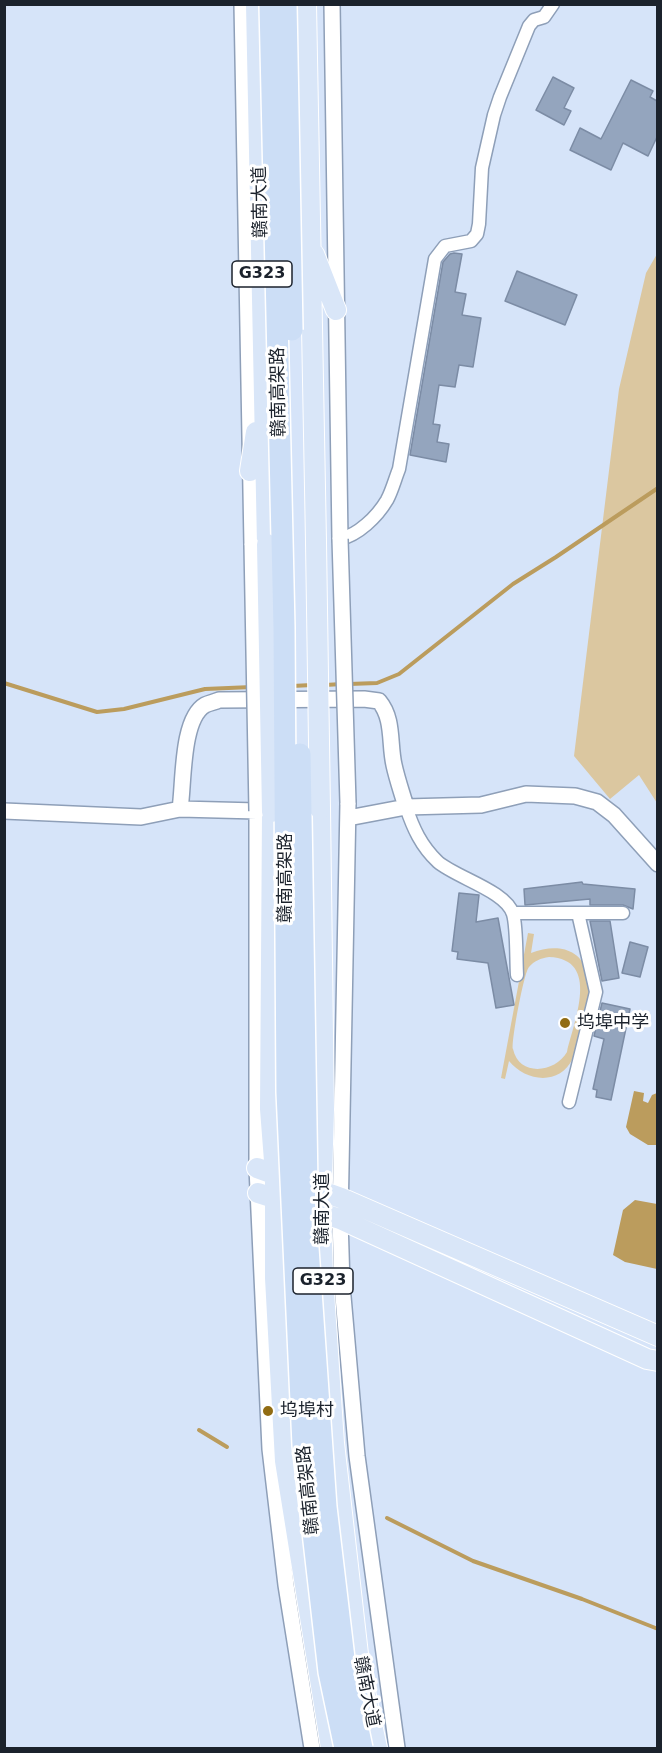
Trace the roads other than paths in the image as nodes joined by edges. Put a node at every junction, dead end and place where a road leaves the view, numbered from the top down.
1 (242, 4) edge
2 (256, 4) edge
3 (270, 4) edge
4 (286, 4) edge
5 (306, 4) edge
6 (332, 4) edge
7 (553, 4) edge
8 (309, 243) junction
9 (336, 310) junction
10 (264, 363) junction
11 (250, 471) junction
12 (340, 539) junction
13 (260, 544) junction
14 (406, 807) junction
15 (180, 809) junction
16 (4, 811) edge
17 (264, 811) junction
18 (348, 811) junction
19 (657, 864) edge
20 (513, 913) junction
21 (578, 913) junction
22 (623, 913) dead end
23 (517, 975) dead end
24 (569, 1102) dead end
25 (270, 1109) junction
26 (324, 1110) junction
27 (266, 1171) junction
28 (322, 1192) junction
29 (267, 1196) junction
30 (341, 1198) junction
31 (331, 1216) junction
32 (323, 1277) junction
33 (275, 1278) junction
34 (657, 1336) edge
35 (657, 1361) edge
36 (312, 1749) edge
37 (331, 1749) edge
38 (345, 1749) edge
39 (362, 1749) edge
40 (377, 1749) edge
41 (397, 1749) edge

1 - 11 street
2 - 10 main road, 赣南大道 / G323
3 - 38 highway, 赣南高架路, bridge
4 - 39 highway, 赣南高架路, bridge
5 - 8 main road, G323
6 - 9 street
7 - 12 street
8 - 9 main road
8 - 26 main road, 赣南大道 / G323, bridge
9 - 12 street
10 - 11 main road
10 - 13 main road, 赣南大道 / G323
11 - 13 street
12 - 18 street, bridge
13 - 17 main road, 赣南大道, bridge
14 - 15 street
14 - 18 street
14 - 19 street
14 - 20 street
15 - 16 street
15 - 17 street
17 - 25 main road, G323
17 - 27 street
18 - 30 street
20 - 21 street
20 - 23 street
21 - 22 street
21 - 24 street
25 - 26 main road
25 - 27 main road, G323
26 - 28 main road, 赣南大道 / G323
27 - 28 main road
27 - 29 main road, G323
28 - 30 main road
28 - 31 main road, 赣南大道 / G323
29 - 31 main road
29 - 33 main road, G323
29 - 36 street
30 - 31 street
30 - 34 main road
31 - 32 main road, 赣南大道 / G323
31 - 35 main road
31 - 41 street
32 - 33 main road
32 - 40 main road, 赣南大道 / G323
33 - 37 main road, G323

